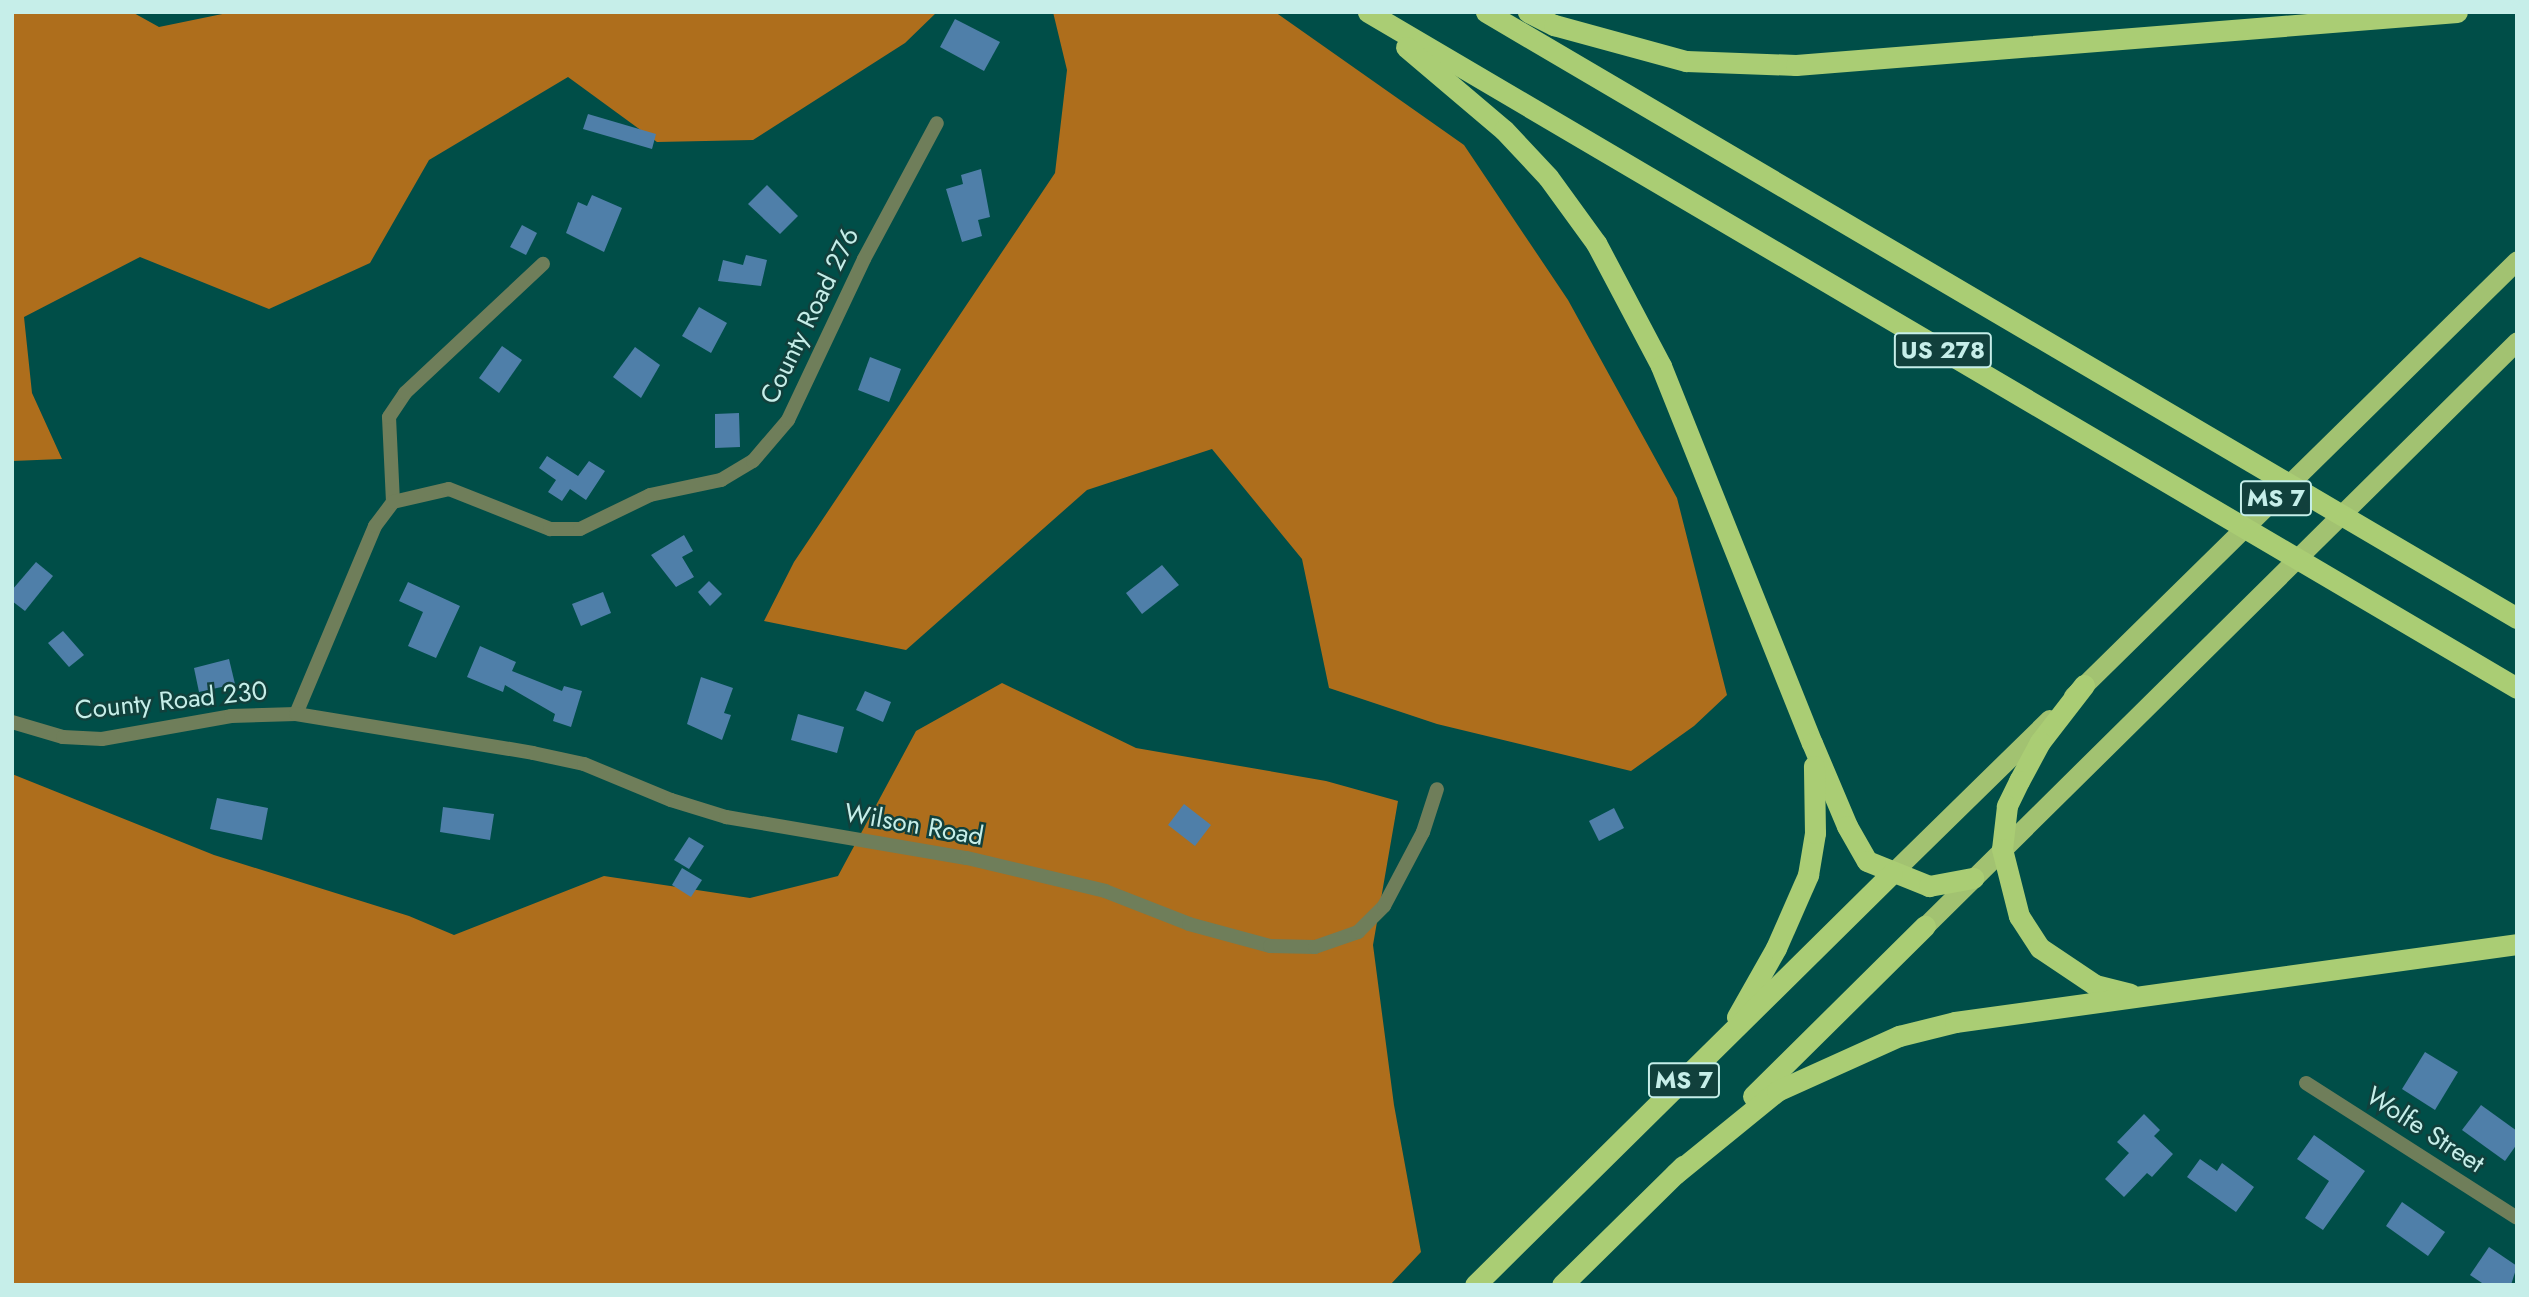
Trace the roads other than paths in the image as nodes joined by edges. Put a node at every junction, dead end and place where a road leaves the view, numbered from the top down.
1 (1360, 12) edge
2 (1368, 12) edge
3 (1486, 12) edge
4 (1528, 12) edge
5 (2457, 12) edge
6 (937, 123) dead end
7 (2517, 260) edge
8 (543, 264) dead end
9 (2517, 341) edge
10 (393, 502) junction
11 (2517, 618) edge
12 (2084, 685) junction
13 (2517, 688) edge
14 (296, 714) junction
15 (12, 722) edge
16 (1812, 743) junction
17 (1437, 789) dead end
18 (2003, 849) junction
19 (1892, 873) junction
20 (1973, 878) junction
21 (1925, 926) joint
22 (2517, 944) edge
23 (2142, 997) junction
24 (1718, 1047) junction
25 (2306, 1083) dead end
26 (1675, 1174) junction
27 (2517, 1218) edge
28 (1475, 1285) edge
29 (1562, 1285) edge

1 - 16 highway
2 - 13 highway, US 278
3 - 11 highway, US 278
4 - 5 highway
6 - 10 street, County Road 276
7 - 12 highway, MS 7
8 - 10 street
9 - 18 highway, MS 7
10 - 14 street
12 - 18 highway
12 - 19 highway, MS 7
14 - 15 street, County Road 230
14 - 17 street, Wilson Road
16 - 19 highway
16 - 24 highway
18 - 20 highway, MS 7
18 - 23 highway
19 - 20 highway
19 - 24 highway, MS 7
20 - 21 highway, MS 7
21 - 26 highway, MS 7
22 - 23 highway
23 - 26 highway
24 - 28 highway, MS 7
25 - 27 street, Wolfe Street
26 - 29 highway, MS 7

